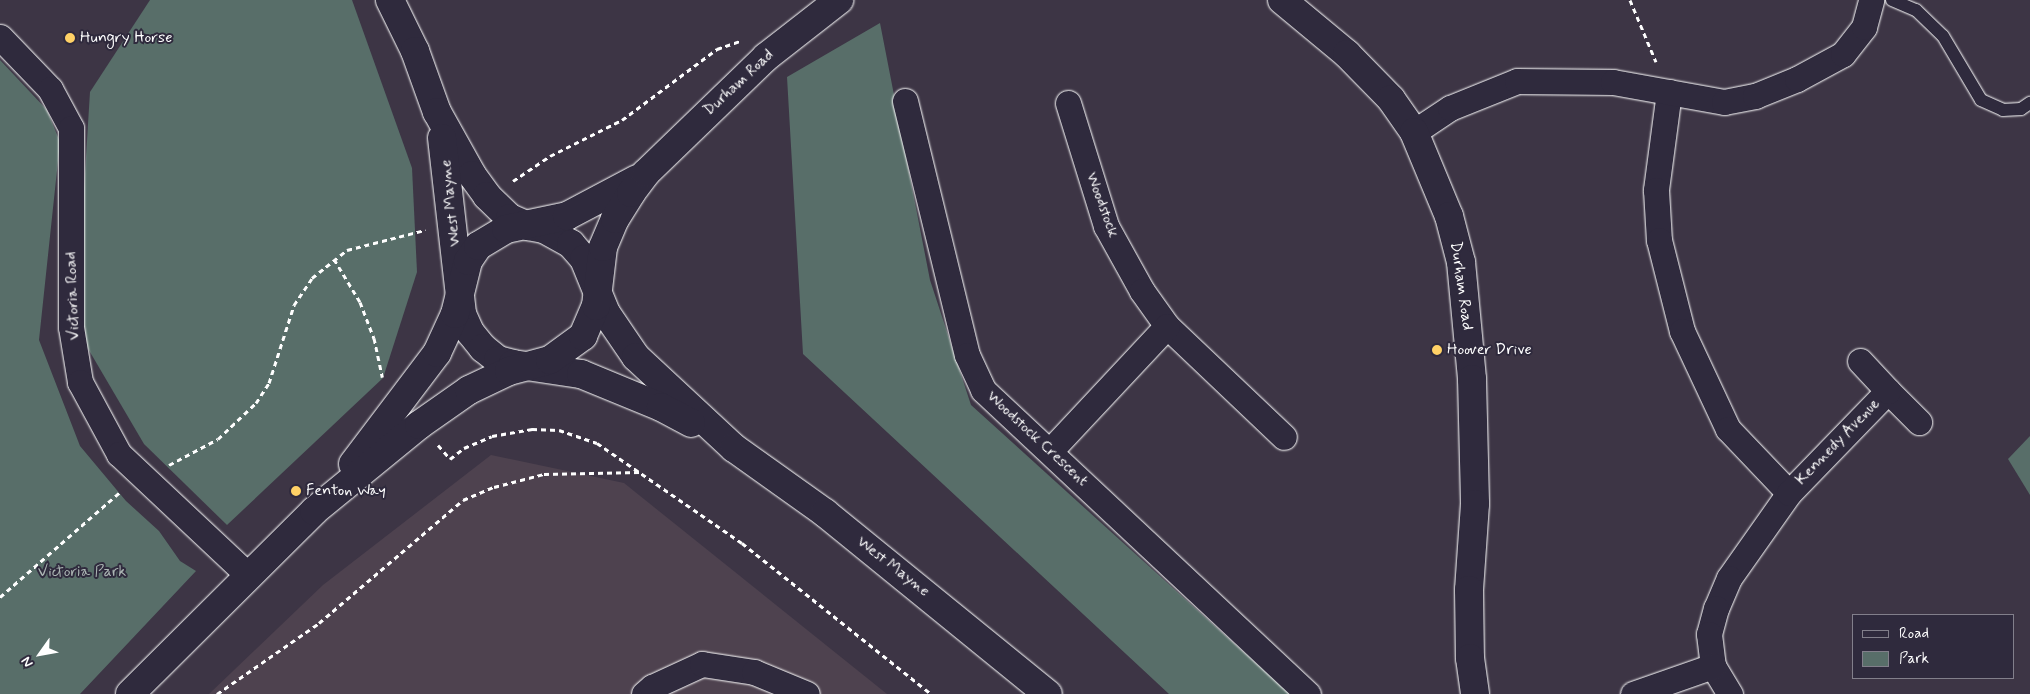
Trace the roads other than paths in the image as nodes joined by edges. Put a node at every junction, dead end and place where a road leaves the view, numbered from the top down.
1 (390, 0) edge
2 (839, 0) edge
3 (1282, 0) edge
4 (1871, 0) edge
5 (1892, 0) edge
6 (0, 37) edge
7 (1669, 92) junction
8 (905, 101) dead end
9 (1068, 103) dead end
10 (2030, 103) edge
11 (437, 112) junction
12 (1414, 132) junction
13 (646, 173) junction
14 (528, 226) junction
15 (596, 291) junction
16 (460, 295) junction
17 (1167, 326) junction
18 (1860, 361) dead end
19 (528, 366) junction
20 (1888, 391) junction
21 (1919, 422) dead end
22 (1284, 438) dead end
23 (734, 448) junction
24 (1050, 451) junction
25 (1789, 493) junction
26 (314, 511) junction
27 (248, 575) junction
28 (1713, 666) junction
29 (130, 694) edge
30 (644, 694) edge
31 (807, 694) edge
32 (1048, 694) edge
33 (1308, 694) edge
34 (1475, 694) edge
35 (1633, 694) edge
36 (1730, 694) edge

1 - 11 street, West Mayne
2 - 13 street, Durham Road
3 - 12 street, Durham Road
4 - 7 street
5 - 10 lane
6 - 27 street, Victoria Road
7 - 12 street
7 - 25 street, Kennedy Avenue
8 - 24 street, Woodstock Crescent
9 - 17 street, Woodstock
11 - 14 street, West Mayne
11 - 16 street, West Mayne
12 - 34 street, Durham Road
13 - 14 street, Durham Road
13 - 15 street, Durham Road
14 - 15 street, West Mayne
14 - 16 street, West Mayne
15 - 19 street, West Mayne
15 - 23 street, West Mayne
16 - 19 street, West Mayne
16 - 26 street
17 - 22 street, Woodstock
17 - 24 street
18 - 20 street, Kennedy Avenue
19 - 23 street, West Mayne
19 - 26 street
20 - 21 street, Kennedy Avenue
20 - 25 street, Kennedy Avenue
23 - 32 street, West Mayne
24 - 33 street, Woodstock Crescent
25 - 28 street, Kennedy Avenue
26 - 27 street
27 - 29 street
28 - 35 street
28 - 36 street, Kennedy Avenue
30 - 31 street

